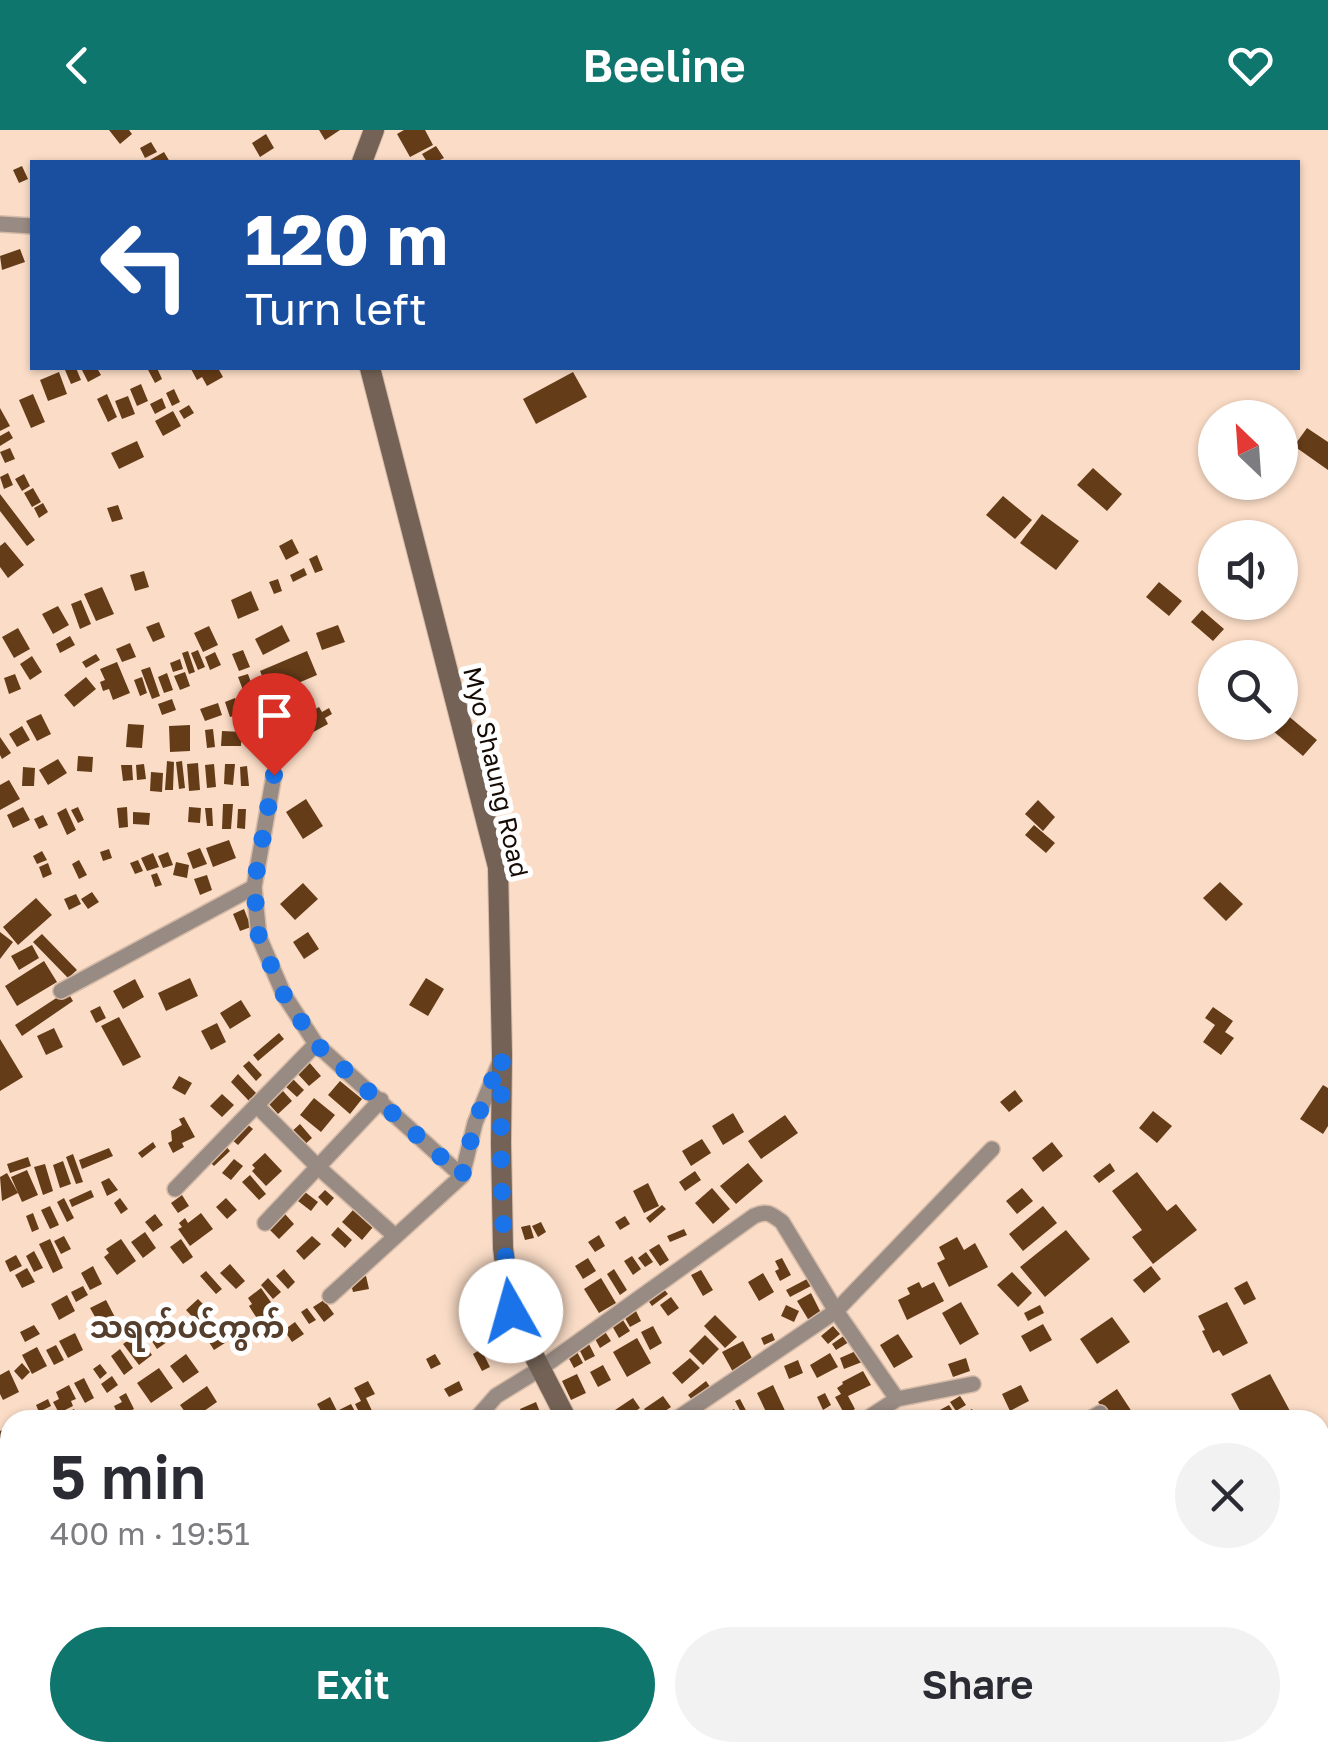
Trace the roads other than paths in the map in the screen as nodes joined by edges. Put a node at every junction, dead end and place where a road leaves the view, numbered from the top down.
1 (374, 130) edge
2 (363, 160) edge
3 (0, 224) edge
4 (30, 226) edge
5 (371, 370) edge
6 (274, 775) dead end
7 (254, 886) junction
8 (61, 991) dead end
9 (316, 1044) junction
10 (502, 1056) junction
11 (380, 1100) junction
12 (256, 1105) junction
13 (992, 1149) dead end
14 (318, 1167) junction
15 (462, 1176) junction
16 (175, 1190) dead end
17 (265, 1223) dead end
18 (395, 1236) junction
19 (330, 1296) dead end
20 (836, 1311) junction
21 (540, 1369) junction
22 (973, 1384) dead end
23 (898, 1399) junction
24 (483, 1410) edge
25 (562, 1410) edge
26 (690, 1410) edge
27 (881, 1410) edge

1 - 2 street
3 - 4 street
5 - 10 street, Myo Shaung Road
6 - 7 street
7 - 8 street
7 - 9 street
9 - 11 street
9 - 12 street
10 - 15 street
10 - 21 street, Myo Shaung Road
11 - 14 street
11 - 15 street
12 - 14 street
12 - 16 street
13 - 20 street
14 - 17 street
14 - 18 street
15 - 18 street
18 - 19 street
20 - 21 street
20 - 23 street
20 - 26 street
21 - 24 street
21 - 25 street, Myo Shaung Road
22 - 23 street
23 - 27 street

